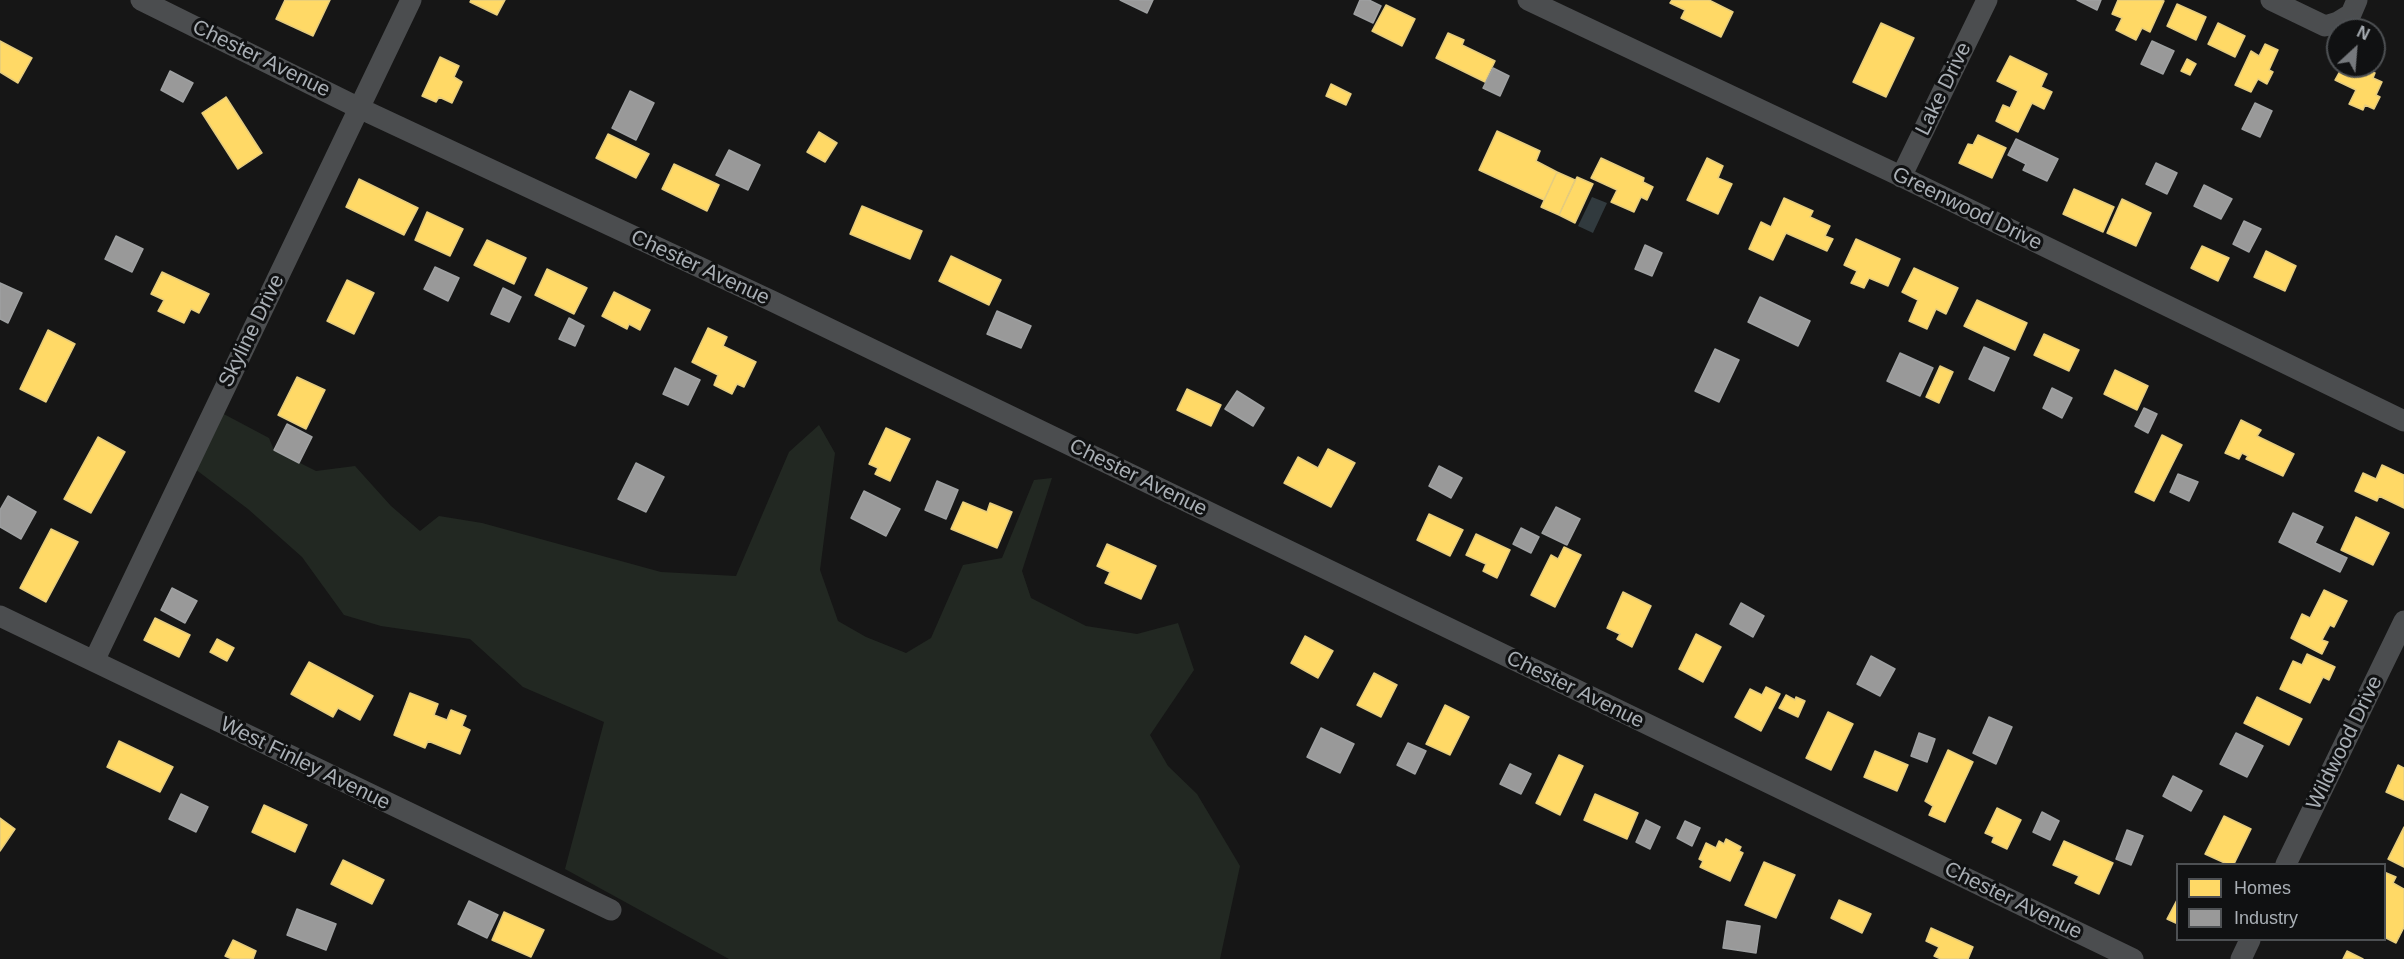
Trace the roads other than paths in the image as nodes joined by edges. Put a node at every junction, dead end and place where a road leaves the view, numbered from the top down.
1 (141, 0) edge
2 (411, 0) edge
3 (1528, 0) edge
4 (1987, 0) edge
5 (2271, 0) edge
6 (2357, 0) edge
7 (359, 108) junction
8 (1900, 177) junction
9 (2404, 421) edge
10 (0, 616) edge
11 (2404, 621) edge
12 (94, 661) junction
13 (2286, 863) edge
14 (611, 910) dead end
15 (2249, 941) edge
16 (2133, 959) edge
17 (2241, 959) edge

1 - 7 street, Chester Avenue
2 - 7 street, Skyline Drive
3 - 8 street, Greenwood Drive
4 - 8 street, Lake Drive
5 - 6 street
7 - 12 street, Skyline Drive
7 - 16 street, Chester Avenue
8 - 9 street, Greenwood Drive
10 - 12 street, West Finley Avenue
11 - 13 street, Wildwood Drive
12 - 14 street, West Finley Avenue
15 - 17 street

